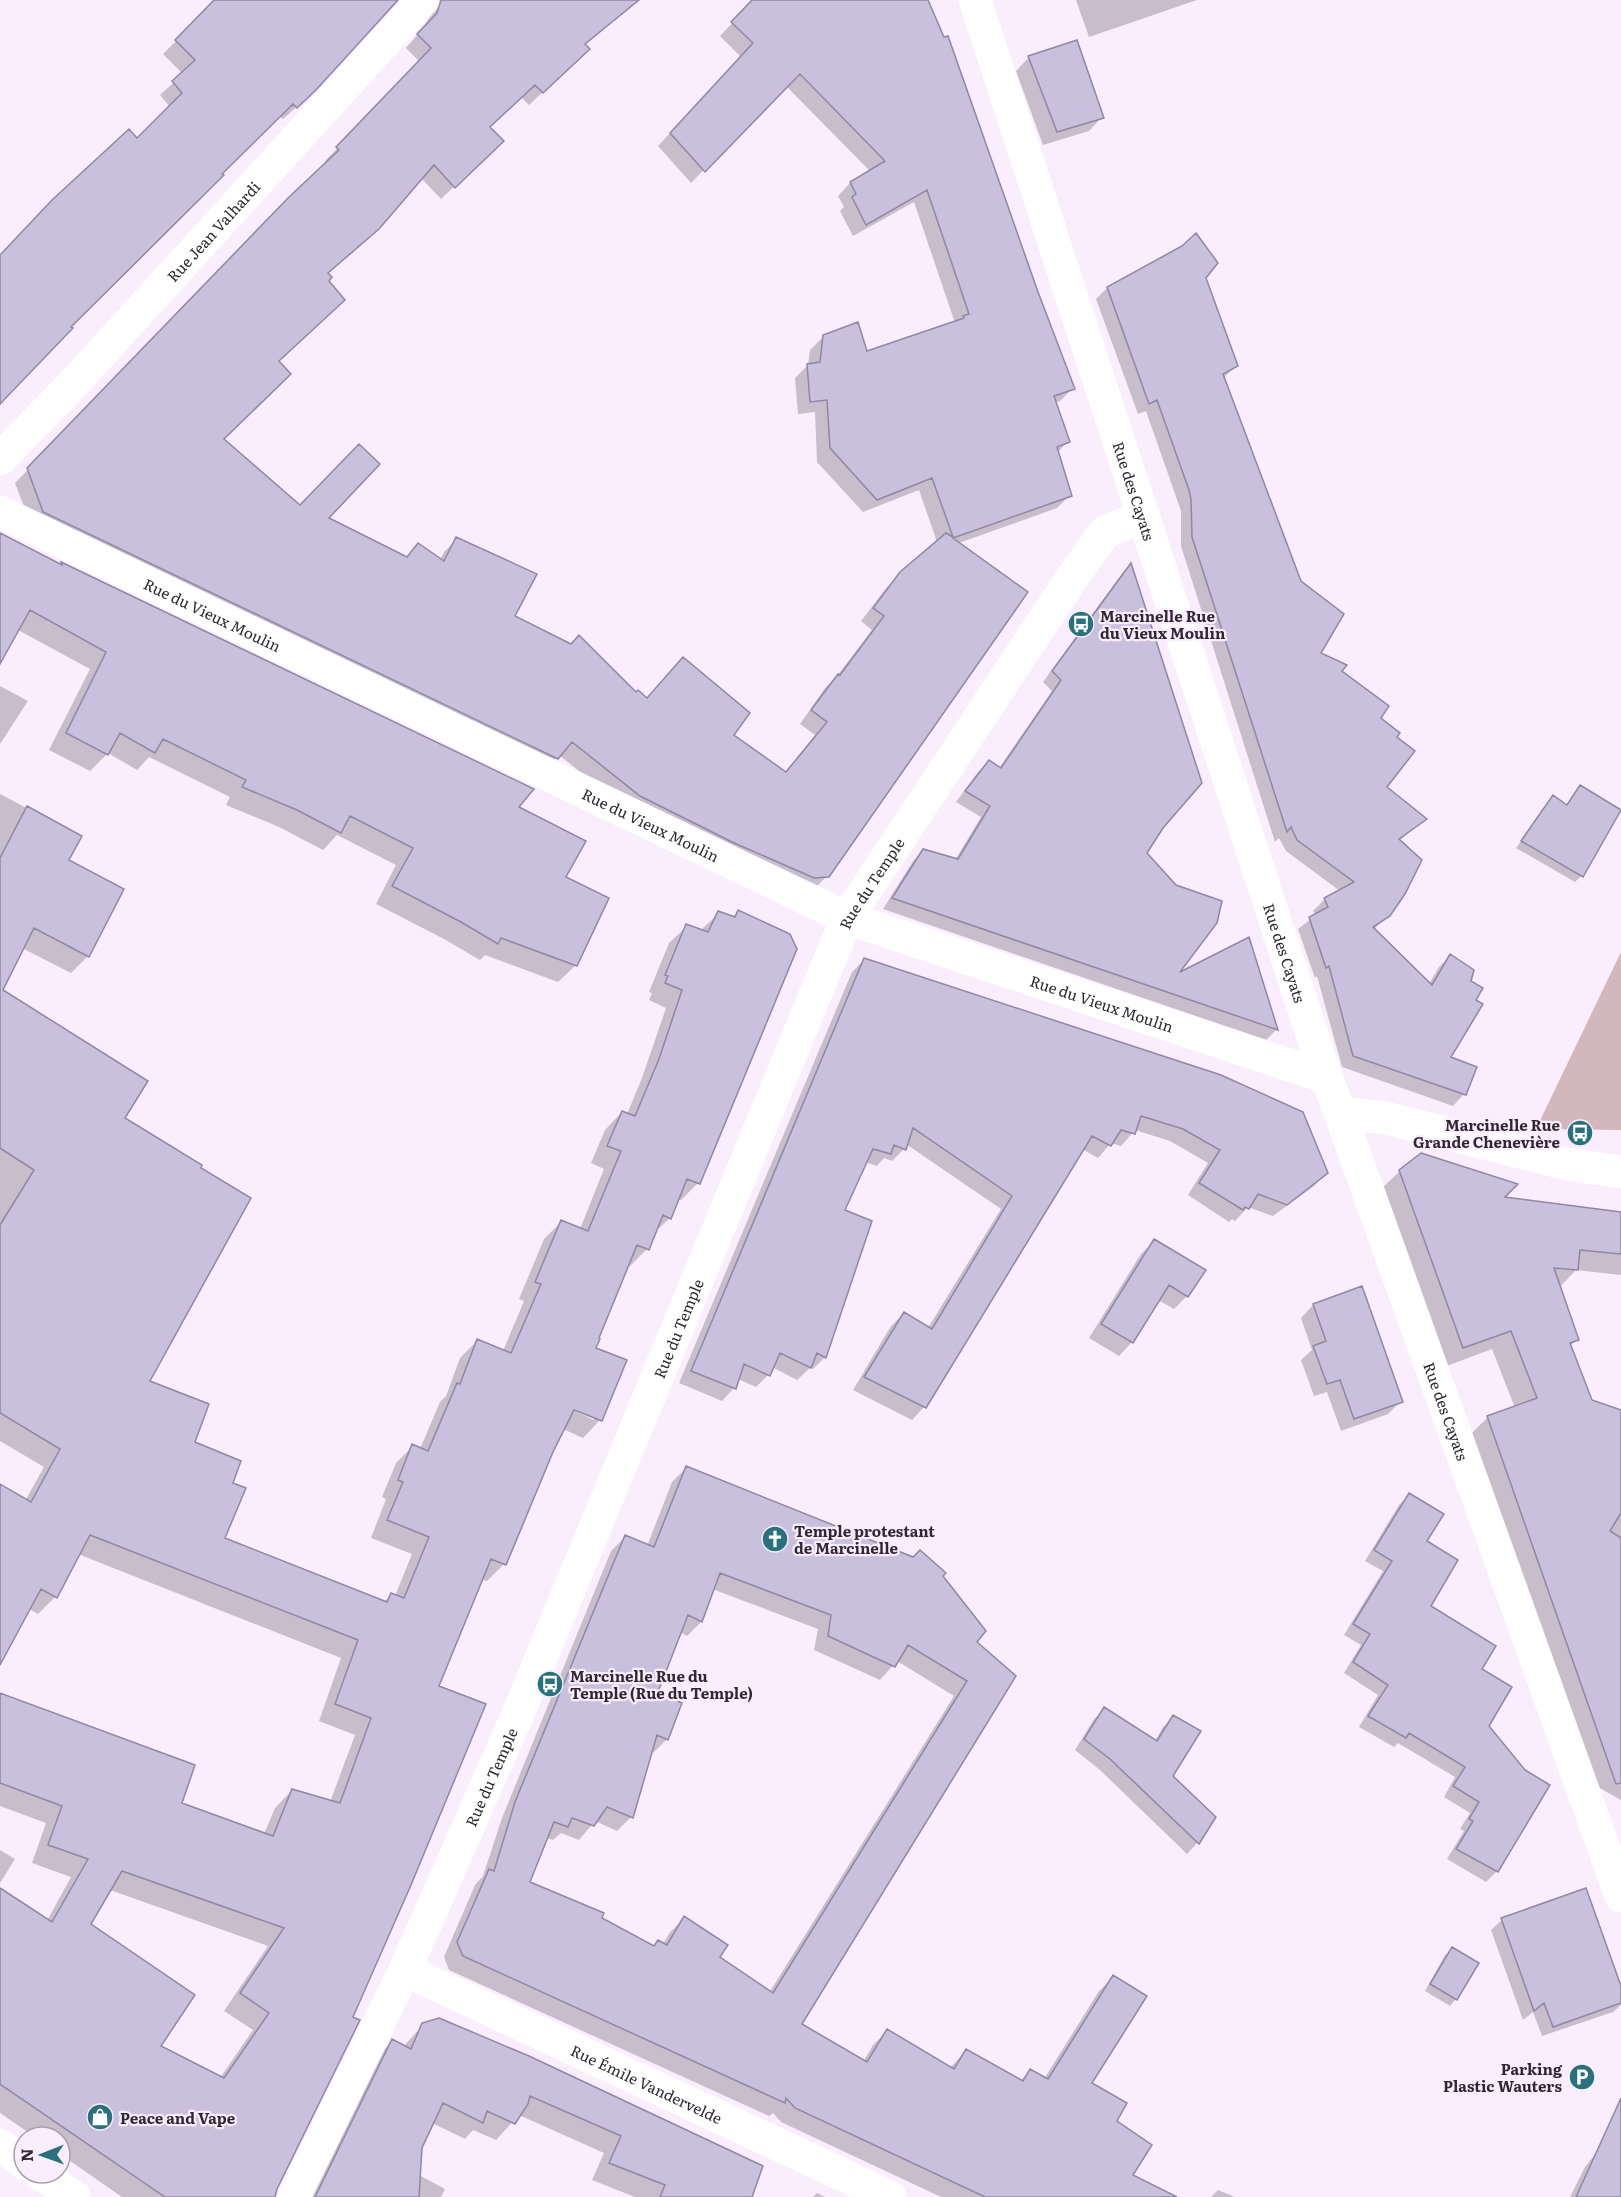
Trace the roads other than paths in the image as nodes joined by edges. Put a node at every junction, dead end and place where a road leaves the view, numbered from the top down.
1 (423, 0) edge
2 (975, 0) edge
3 (0, 459) edge
4 (0, 512) edge
5 (1144, 516) junction
6 (847, 918) junction
7 (1326, 1077) junction
8 (1340, 1113) junction
9 (1621, 1172) edge
10 (1621, 1896) edge
11 (405, 1970) junction
12 (56, 2185) edge
13 (74, 2197) edge
14 (294, 2197) edge
15 (890, 2197) edge

1 - 3 street, Rue Jean Valhardi
2 - 5 street, Rue des Cayats
4 - 6 street, Rue du Vieux Moulin
5 - 6 street, Rue du Temple
5 - 7 street, Rue des Cayats
6 - 7 street, Rue du Vieux Moulin
6 - 11 street, Rue du Temple
7 - 8 street, Rue des Cayats
8 - 9 street
8 - 10 street, Rue des Cayats
11 - 14 street, Rue du Temple
11 - 15 street, Rue Émile Vandervelde
12 - 13 street

